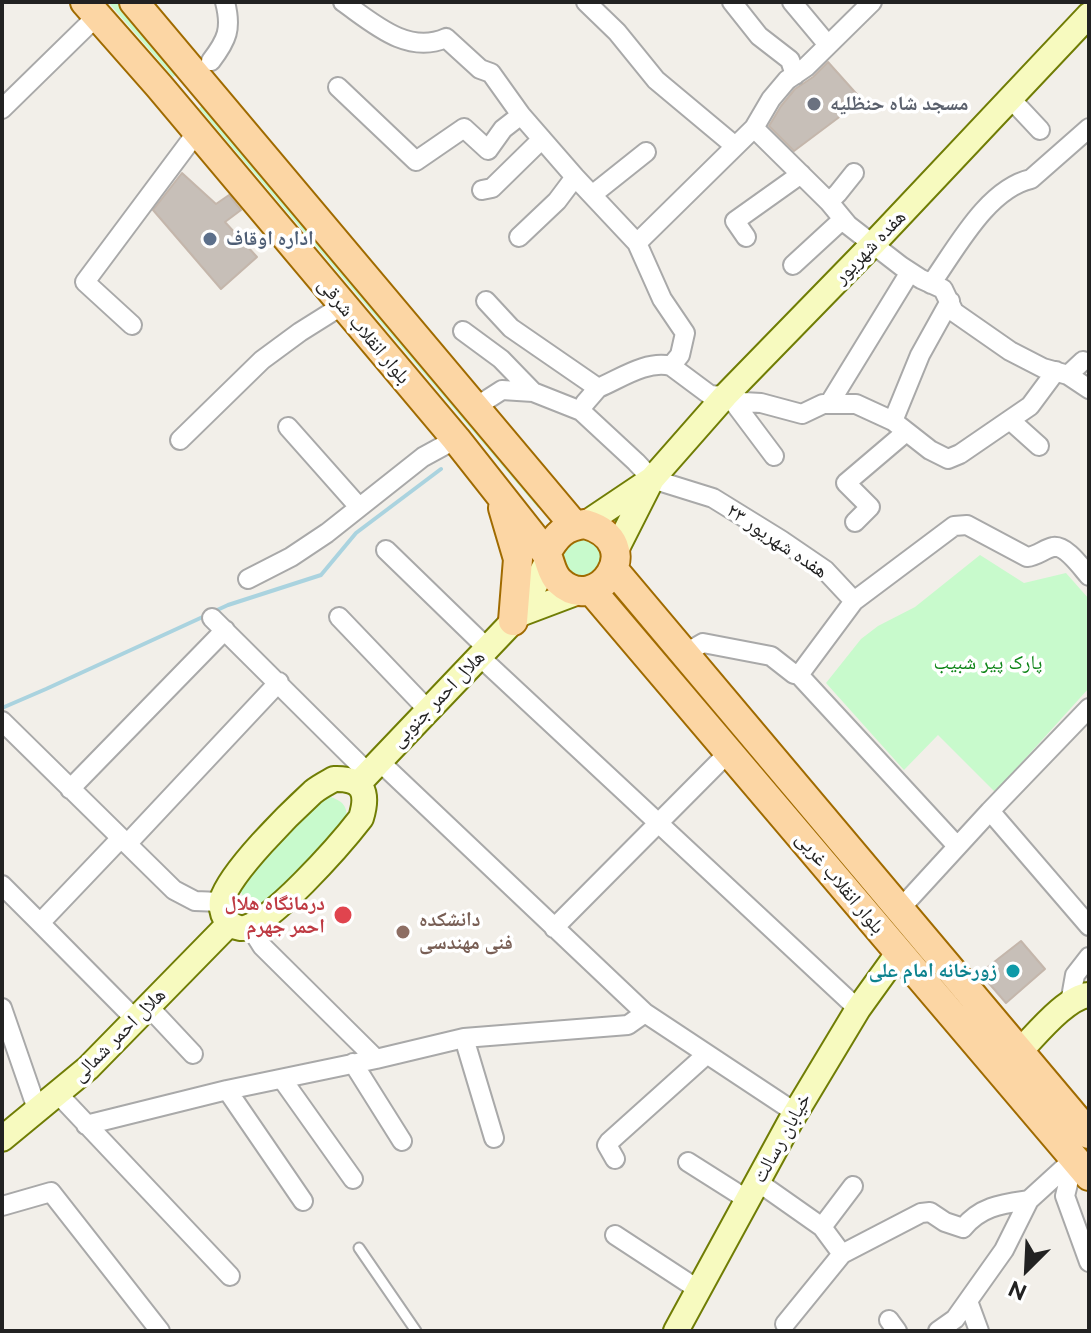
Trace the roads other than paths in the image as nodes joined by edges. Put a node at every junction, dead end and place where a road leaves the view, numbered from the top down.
1 (134, 2) edge
2 (225, 2) edge
3 (343, 2) edge
4 (586, 2) edge
5 (732, 2) edge
6 (792, 2) edge
7 (867, 4) edge
8 (91, 9) edge
9 (1087, 22) edge
10 (828, 45) junction
11 (199, 63) junction
12 (795, 75) junction
13 (159, 86) junction
14 (338, 87) dead end
15 (1010, 98) junction
16 (217, 100) junction
17 (2, 109) edge
18 (521, 115) junction
19 (193, 127) junction
20 (754, 128) junction
21 (1089, 128) edge
22 (1040, 130) dead end
23 (542, 139) junction
24 (735, 146) junction
25 (646, 152) dead end
26 (854, 173) dead end
27 (801, 174) junction
28 (575, 177) junction
29 (482, 190) dead end
30 (592, 195) junction
31 (829, 202) junction
32 (843, 219) junction
33 (519, 237) dead end
34 (746, 237) dead end
35 (637, 243) junction
36 (874, 243) junction
37 (793, 265) dead end
38 (910, 272) junction
39 (931, 284) junction
40 (486, 301) dead end
41 (950, 301) junction
42 (343, 305) junction
43 (132, 325) dead end
44 (463, 331) dead end
45 (1083, 361) dead end
46 (671, 366) junction
47 (1062, 373) junction
48 (598, 388) junction
49 (1089, 389) edge
50 (533, 392) junction
51 (725, 396) junction
52 (829, 404) junction
53 (474, 408) junction
54 (581, 411) junction
55 (1010, 420) junction
56 (900, 426) junction
57 (288, 427) dead end
58 (456, 439) junction
59 (180, 440) dead end
60 (1039, 446) dead end
61 (774, 456) dead end
62 (652, 479) junction
63 (499, 496) junction
64 (359, 507) junction
65 (855, 522) dead end
66 (579, 525) junction
67 (386, 550) dead end
68 (547, 556) junction
69 (614, 561) junction
70 (1089, 576) edge
71 (248, 579) dead end
72 (586, 590) junction
73 (854, 601) junction
74 (339, 617) dead end
75 (516, 618) junction
76 (483, 652) junction
77 (684, 654) junction
78 (799, 675) junction
79 (279, 682) junction
80 (1089, 708) edge
81 (428, 710) junction
82 (5, 731) edge
83 (729, 752) junction
84 (368, 773) junction
85 (70, 789) junction
86 (990, 811) junction
87 (659, 824) junction
88 (124, 841) junction
89 (957, 846) junction
90 (2, 885) edge
91 (900, 909) junction
92 (233, 918) junction
93 (40, 923) junction
94 (1089, 926) edge
95 (554, 928) junction
96 (899, 952) junction
97 (1089, 957) edge
98 (1079, 999) edge
99 (2, 1008) edge
100 (858, 1009) junction
101 (142, 1012) junction
102 (645, 1013) junction
103 (464, 1038) junction
104 (1019, 1052) junction
105 (193, 1054) dead end
106 (707, 1054) junction
107 (376, 1059) junction
108 (353, 1063) junction
109 (282, 1079) junction
110 (227, 1090) junction
111 (58, 1094) junction
112 (37, 1109) junction
113 (796, 1113) junction
114 (86, 1125) junction
115 (1089, 1134) edge
116 (494, 1138) dead end
117 (2, 1139) edge
118 (402, 1141) dead end
119 (615, 1159) dead end
120 (688, 1162) dead end
121 (1082, 1168) edge
122 (353, 1179) dead end
123 (853, 1186) dead end
124 (753, 1191) junction
125 (1029, 1200) junction
126 (303, 1201) dead end
127 (2, 1206) edge
128 (822, 1227) junction
129 (615, 1235) dead end
130 (359, 1248) dead end
131 (842, 1254) junction
132 (1089, 1262) edge
133 (230, 1276) dead end
134 (699, 1290) junction
135 (968, 1301) junction
136 (785, 1324) dead end
137 (160, 1331) edge
138 (416, 1331) edge
139 (676, 1331) edge
140 (938, 1331) edge
141 (979, 1331) edge

1 - 11 main road, بلوار انقلاب شرقی
2 - 11 street
3 - 18 street
4 - 24 street
5 - 12 street
6 - 10 street
7 - 10 street
8 - 13 main road, بلوار انقلاب شرقی
8 - 17 street
9 - 15 main road, هفده شهریور
10 - 12 street
11 - 13 main road
11 - 16 main road, بلوار انقلاب شرقی
12 - 20 street
13 - 19 main road, بلوار انقلاب شرقی
14 - 18 street
15 - 22 street
15 - 36 main road, هفده شهریور
16 - 19 main road
16 - 53 main road, بلوار انقلاب شرقی
18 - 23 street
19 - 42 main road, بلوار انقلاب شرقی
19 - 43 street
20 - 24 street
20 - 27 street
21 - 39 street
23 - 28 street
23 - 29 street
24 - 35 street
25 - 30 street
26 - 31 street
27 - 31 street
27 - 34 street
28 - 30 street
28 - 33 street
30 - 35 street
31 - 32 street
32 - 36 street
32 - 37 street
35 - 46 street
36 - 38 street
36 - 51 main road, هفده شهریور
38 - 39 street
38 - 52 street
39 - 41 street
40 - 48 street
41 - 47 street
41 - 56 street
42 - 58 main road, بلوار انقلاب شرقی
42 - 59 street
44 - 50 street
45 - 47 street
46 - 48 street
46 - 51 street
47 - 49 street
47 - 55 street
48 - 54 street
50 - 53 street
50 - 54 street
51 - 52 street
51 - 61 street
51 - 62 main road, هفده شهریور
52 - 56 street
53 - 66 main road, بلوار انقلاب شرقی
54 - 62 street
55 - 56 street
55 - 60 street
56 - 65 street
57 - 64 street
58 - 63 main road, بلوار انقلاب شرقی
58 - 64 street
62 - 66 main road, هفده شهریور
62 - 69 main road, هفده شهریور
62 - 73 street, هفده شهریور ۲۳
63 - 68 main road, بلوار انقلاب شرقی
63 - 75 main road
64 - 71 street
66 - 68 main road
66 - 69 main road
67 - 76 street
68 - 72 main road
68 - 75 main road, هلال احمر جنوبی
69 - 72 main road
69 - 77 main road, بلوار انقلاب غربی
70 - 73 street
72 - 75 main road, هلال احمر جنوبی
72 - 83 main road, بلوار انقلاب غربی
73 - 78 street
74 - 81 street
75 - 76 main road, هلال احمر جنوبی
76 - 81 main road, هلال احمر جنوبی
76 - 87 street
77 - 78 street
77 - 91 main road, بلوار انقلاب غربی
78 - 89 street
79 - 84 street
79 - 85 street
79 - 88 street
80 - 86 street
81 - 84 main road, هلال احمر جنوبی
82 - 85 street
83 - 87 street
83 - 96 main road, بلوار انقلاب غربی
84 - 92 main road
84 - 92 main road
84 - 95 street
85 - 88 street
86 - 89 street
86 - 94 street
87 - 95 street
87 - 100 street
88 - 92 street
88 - 93 street
89 - 91 street
90 - 93 street
91 - 104 main road, بلوار انقلاب غربی
92 - 101 main road, هلال احمر شمالی
92 - 107 street
93 - 101 street
95 - 102 street
96 - 100 main road, خیابان رسالت
96 - 121 main road, بلوار انقلاب غربی
97 - 98 street
98 - 104 main road
99 - 112 street
100 - 113 main road, خیابان رسالت
101 - 105 street
101 - 111 main road, هلال احمر شمالی
102 - 103 street
102 - 106 street
103 - 107 street
103 - 116 street
104 - 115 main road, بلوار انقلاب غربی
106 - 113 street
106 - 119 street
107 - 108 street
108 - 109 street
108 - 118 street
109 - 110 street
109 - 122 street
110 - 114 street
110 - 126 street
111 - 112 main road, هلال احمر شمالی
111 - 114 street
112 - 117 main road, هلال احمر شمالی
113 - 124 main road, خیابان رسالت
114 - 133 street
120 - 124 street
121 - 125 street
121 - 132 street
123 - 128 street
124 - 128 street
124 - 134 main road, خیابان رسالت
125 - 131 street
125 - 135 street
127 - 137 street
128 - 131 street
129 - 134 street
130 - 138 lane
131 - 136 street
134 - 139 main road, خیابان رسالت
135 - 140 street
135 - 141 street

